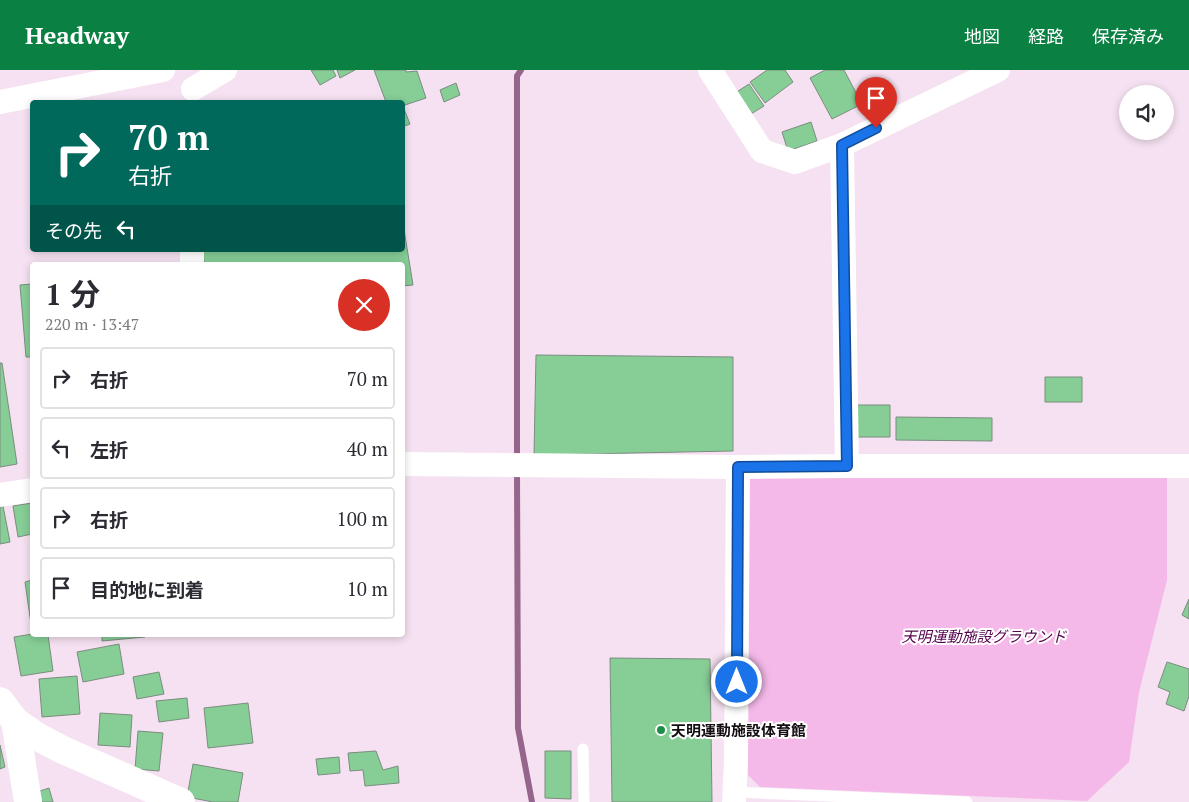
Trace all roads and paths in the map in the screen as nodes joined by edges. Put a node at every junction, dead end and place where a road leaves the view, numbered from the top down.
1 (163, 70) edge
2 (226, 70) edge
3 (710, 70) edge
4 (998, 70) edge
5 (192, 87) edge
6 (0, 102) edge
7 (842, 145) junction
8 (405, 464) edge
9 (847, 466) junction
10 (1189, 466) edge
11 (738, 467) junction
12 (30, 490) edge
13 (0, 495) edge
14 (5, 714) edge
15 (583, 749) dead end
16 (734, 797) edge
17 (778, 798) edge
18 (835, 799) edge
19 (28, 802) edge
20 (182, 802) edge
21 (584, 802) edge
22 (967, 802) edge

1 - 6 street
2 - 5 street
3 - 7 street
4 - 7 street
7 - 9 street
8 - 11 street
9 - 10 street
9 - 11 street
11 - 16 street
12 - 13 street
14 - 19 street
14 - 20 street
15 - 21 lane
16 - 17 lane
17 - 18 lane
18 - 22 lane

